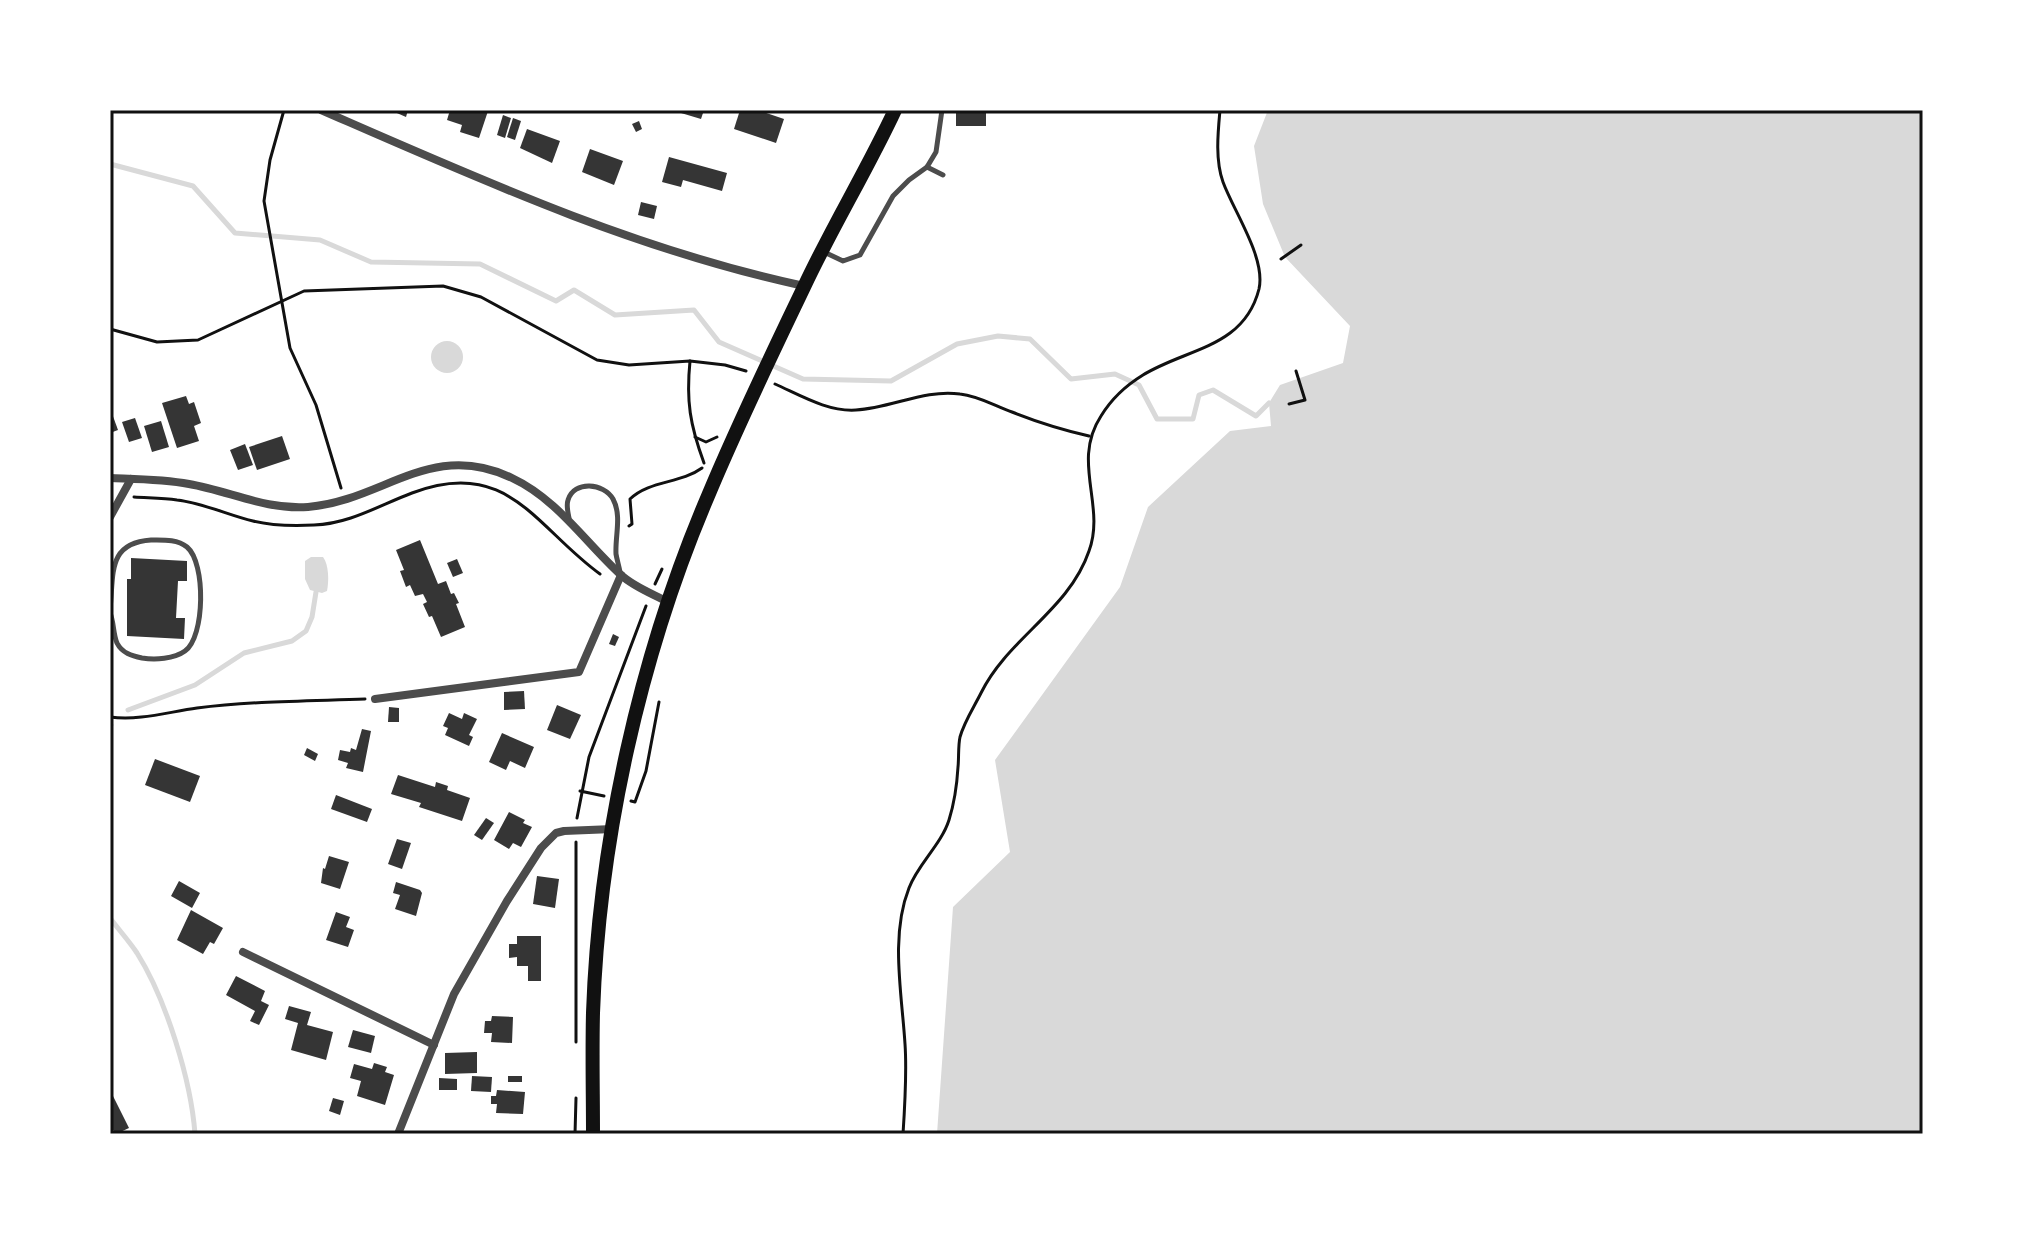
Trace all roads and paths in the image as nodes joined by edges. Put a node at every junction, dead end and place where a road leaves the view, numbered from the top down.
1 (284, 110) edge
2 (321, 110) edge
3 (895, 110) edge
4 (942, 110) edge
5 (1220, 110) edge
6 (927, 167) junction
7 (943, 175) dead end
8 (1301, 245) dead end
9 (823, 251) junction
10 (1281, 259) dead end
11 (804, 286) junction
12 (282, 301) junction
13 (110, 329) edge
14 (690, 361) junction
15 (1296, 371) dead end
16 (758, 377) dead end
17 (773, 383) dead end
18 (1289, 404) dead end
19 (721, 434) dead end
20 (1089, 436) junction
21 (695, 437) junction
22 (110, 478) edge
23 (131, 479) junction
24 (122, 496) junction
25 (345, 500) junction
26 (110, 517) edge
27 (569, 523) junction
28 (618, 538) junction
29 (619, 579) junction
30 (668, 602) junction
31 (110, 611) edge
32 (375, 699) joint
33 (110, 717) edge
34 (613, 829) junction
35 (243, 952) dead end
36 (434, 1045) junction
37 (398, 1134) edge
38 (593, 1134) edge
39 (903, 1134) edge

1 - 12 path
2 - 11 street
3 - 9 main road
4 - 6 lane
5 - 20 path
6 - 7 lane
6 - 9 lane
8 - 10 path
9 - 11 main road
11 - 30 main road
12 - 13 path
12 - 14 path
12 - 25 path
14 - 16 path
14 - 21 path
15 - 18 path
17 - 20 path
19 - 21 path
20 - 39 path
21 - 28 path
22 - 23 street
23 - 24 street
23 - 25 street
24 - 26 street
24 - 29 path
25 - 27 street
27 - 28 lane
27 - 29 street
28 - 29 lane
29 - 30 street
29 - 32 street
30 - 34 main road
31 - 31 lane
32 - 33 path
34 - 36 street
34 - 38 main road
35 - 36 street
36 - 37 street

